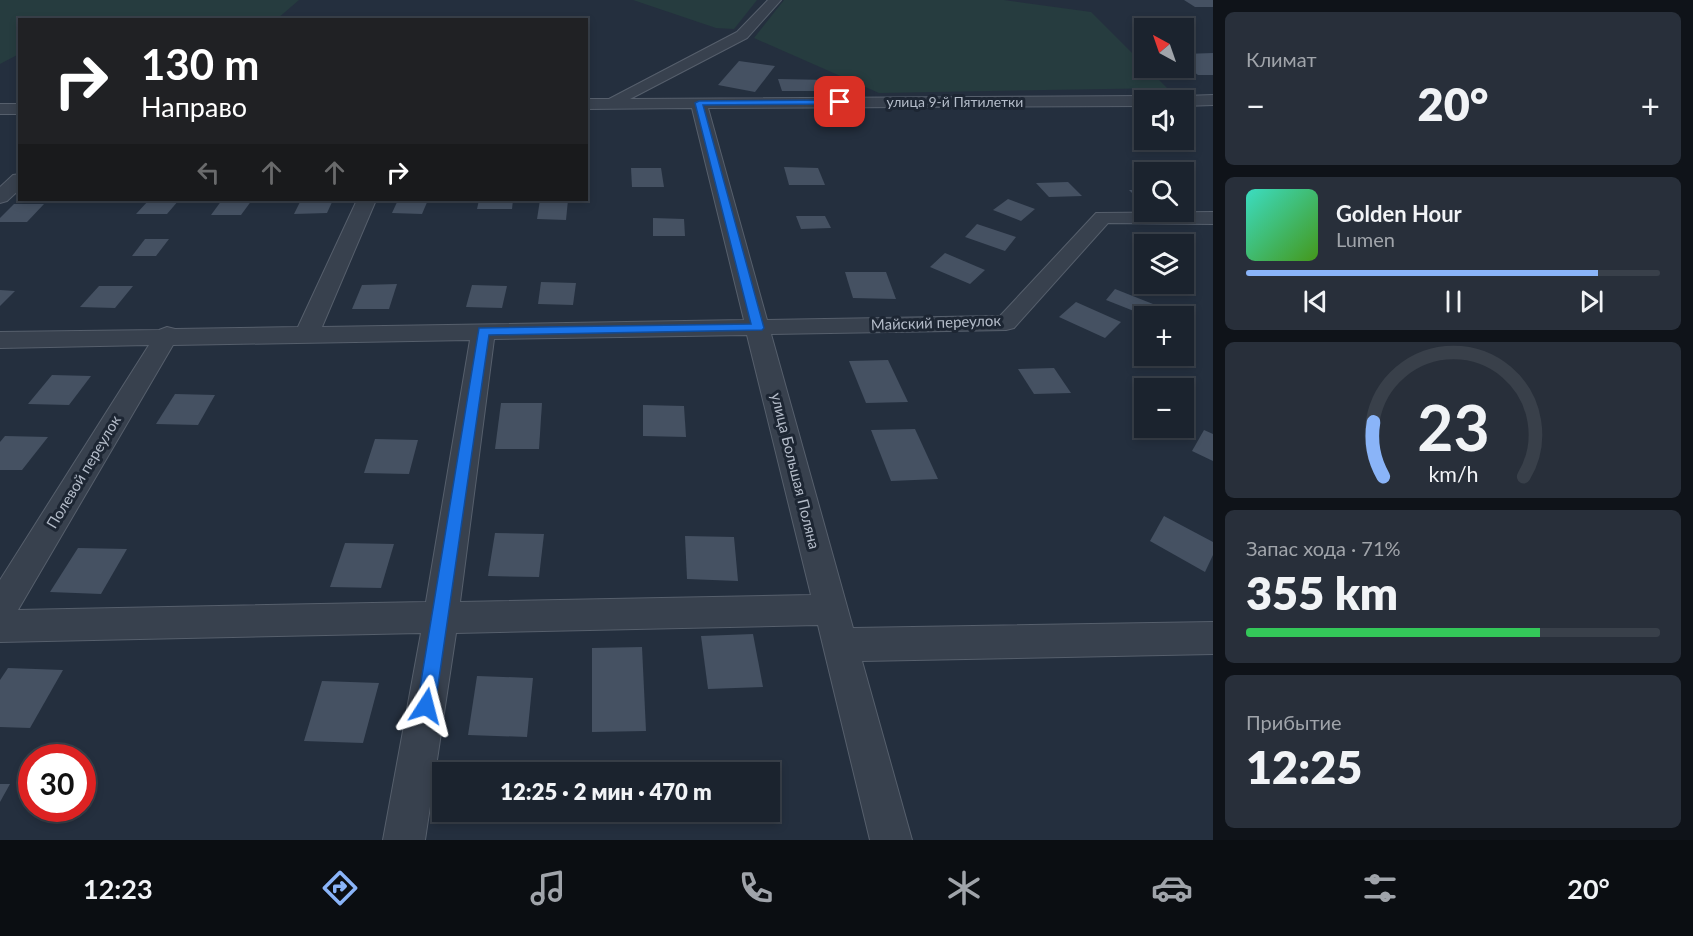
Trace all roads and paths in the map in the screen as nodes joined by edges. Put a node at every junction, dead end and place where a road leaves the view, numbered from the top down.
1 (775, 0) edge
2 (1194, 100) edge
3 (1213, 100) edge
4 (1134, 101) edge
5 (699, 103) junction
6 (588, 104) edge
7 (609, 104) junction
8 (0, 109) edge
9 (18, 109) edge
10 (18, 181) edge
11 (0, 198) edge
12 (366, 201) edge
13 (1213, 218) edge
14 (758, 328) junction
15 (483, 331) junction
16 (307, 333) junction
17 (167, 335) junction
18 (0, 340) edge
19 (0, 610) edge
20 (830, 610) junction
21 (441, 617) junction
22 (0, 626) edge
23 (1213, 638) edge
24 (839, 645) junction
25 (404, 840) edge
26 (891, 840) edge

1 - 7 street
2 - 3 street
4 - 5 street, улица 9-й Пятилетки
5 - 7 street, улица 9-й Пятилетки
5 - 14 street, улица Большая Поляна
6 - 7 street, улица 9-й Пятилетки
8 - 9 street
10 - 11 street
12 - 16 street
13 - 14 street, Майский переулок
14 - 15 street, Майский переулок
14 - 20 street, улица Большая Поляна
15 - 16 street, Майский переулок
15 - 21 street
16 - 17 street, Майский переулок
17 - 18 street, Майский переулок
17 - 19 street, Полевой переулок
20 - 21 street
20 - 24 street, улица Большая Поляна
21 - 22 street
21 - 25 street
23 - 24 street
24 - 26 street, улица Большая Поляна

